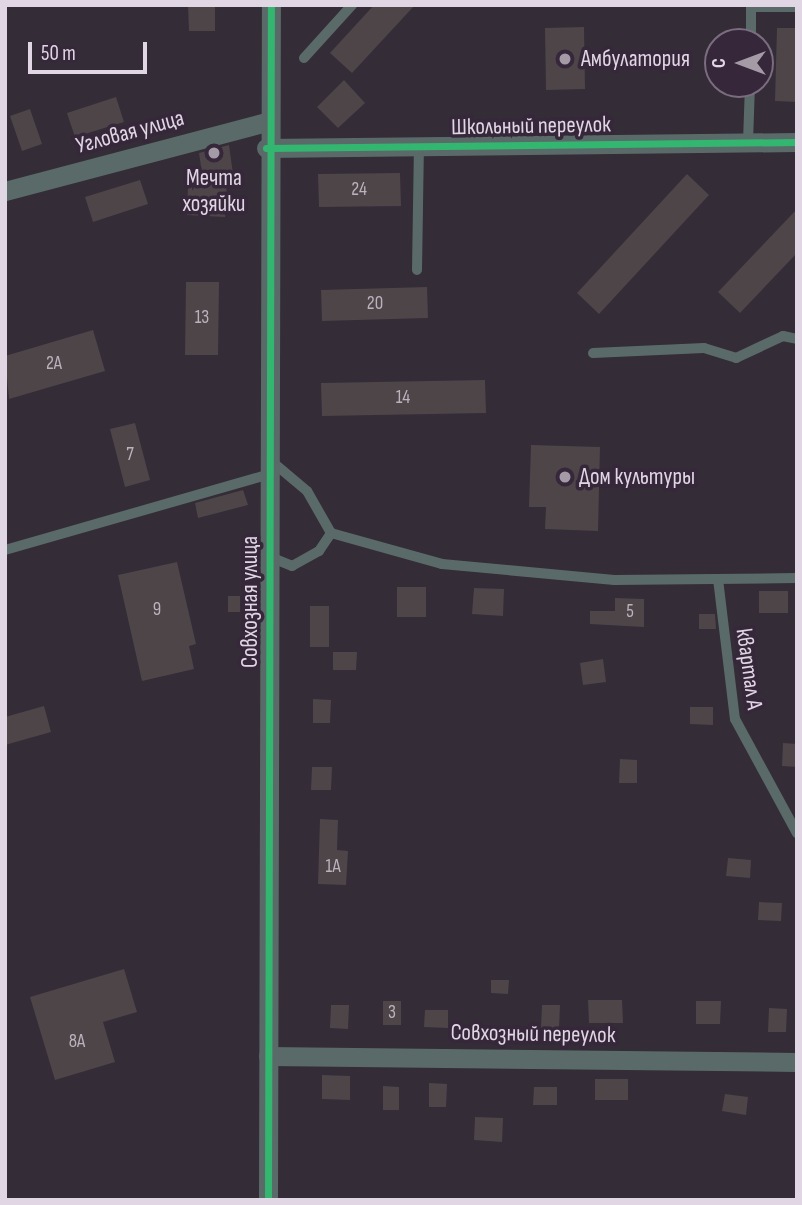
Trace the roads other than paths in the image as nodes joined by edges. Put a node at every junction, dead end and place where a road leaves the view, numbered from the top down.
1 (271, 5) edge
2 (352, 5) edge
3 (751, 6) edge
4 (797, 7) edge
5 (751, 28) edge
6 (304, 58) dead end
7 (750, 98) edge
8 (267, 122) junction
9 (748, 142) junction
10 (797, 142) edge
11 (419, 146) junction
12 (266, 148) junction
13 (5, 191) edge
14 (417, 271) dead end
15 (797, 339) edge
16 (593, 353) dead end
17 (270, 467) junction
18 (331, 533) junction
19 (5, 550) edge
20 (270, 557) junction
21 (797, 578) edge
22 (718, 579) junction
23 (797, 833) edge
24 (268, 1056) junction
25 (797, 1062) edge
26 (268, 1200) edge

1 - 8 street, Совхозная улица
2 - 6 lane
3 - 4 lane
3 - 5 lane
7 - 9 lane
8 - 12 street, Совхозная улица
8 - 13 street, Угловая улица
9 - 10 street, Школьный переулок
9 - 11 street, Школьный переулок
11 - 12 street, Школьный переулок
11 - 14 lane
12 - 17 street, Совхозная улица
15 - 16 lane
17 - 18 lane
17 - 19 lane
17 - 20 street, Совхозная улица
18 - 20 lane
18 - 22 lane
20 - 24 street, Совхозная улица
21 - 22 lane
22 - 23 lane, квартал А
24 - 25 street, Совхозный переулок
24 - 26 street, Совхозная улица

